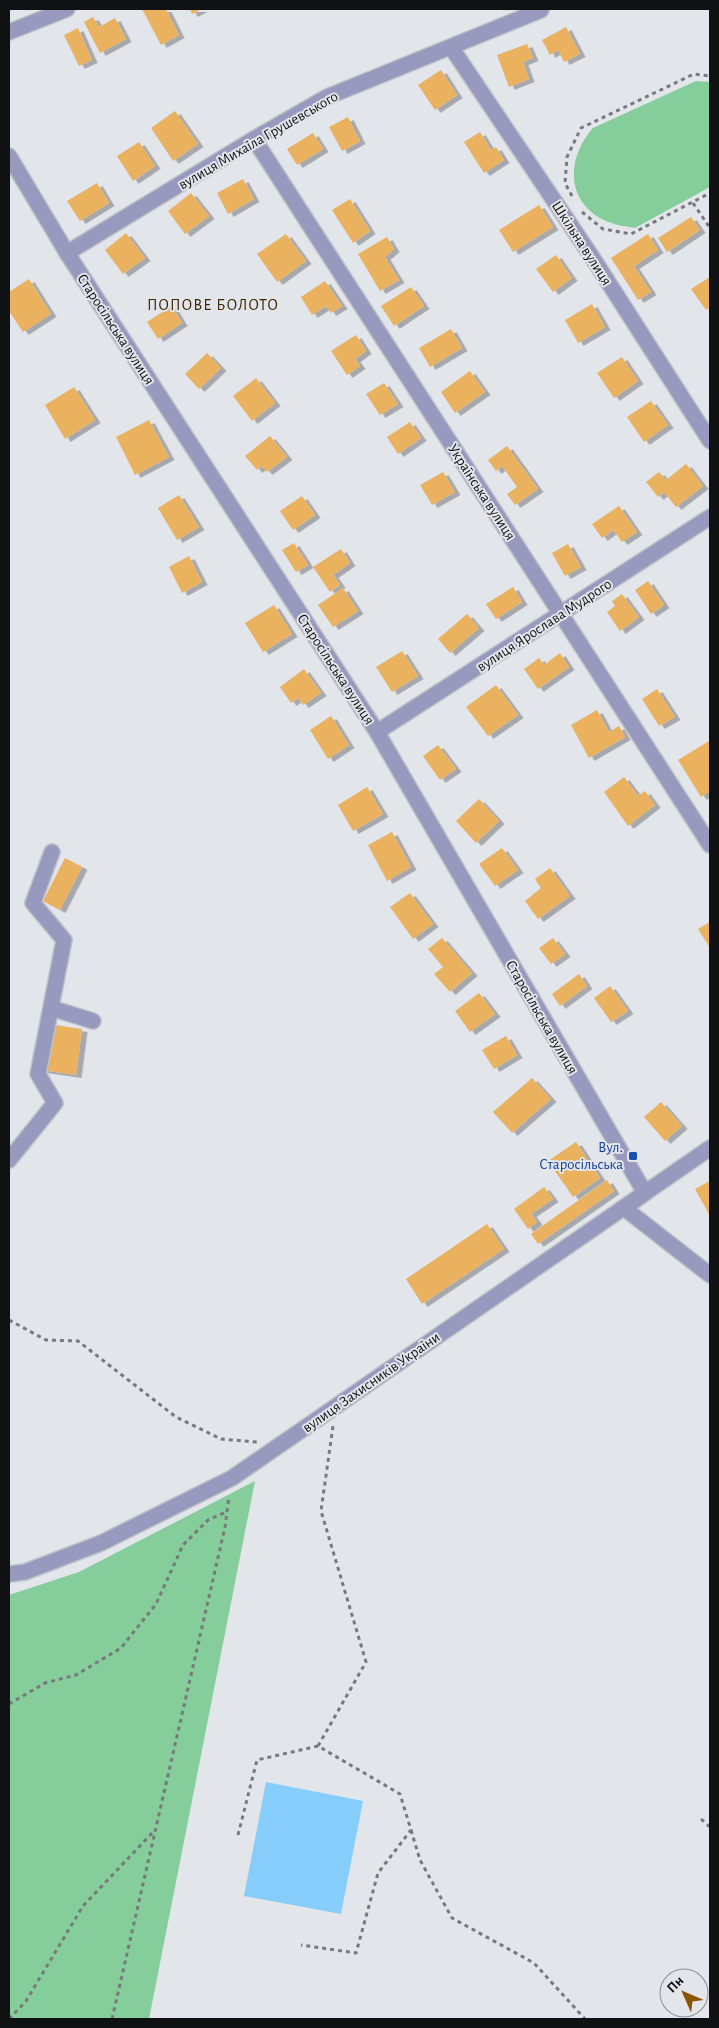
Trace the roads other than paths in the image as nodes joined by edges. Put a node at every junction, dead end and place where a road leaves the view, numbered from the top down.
1 (67, 9) edge
2 (541, 10) edge
3 (44, 13) edge
4 (9, 32) edge
5 (451, 47) junction
6 (254, 139) junction
7 (9, 156) edge
8 (67, 253) junction
9 (710, 441) edge
10 (710, 517) edge
11 (561, 613) junction
12 (377, 732) junction
13 (710, 845) edge
14 (52, 852) dead end
15 (51, 1008) junction
16 (93, 1021) dead end
17 (710, 1148) edge
18 (9, 1160) edge
19 (645, 1193) junction
20 (624, 1208) junction
21 (710, 1275) edge
22 (9, 1574) edge

1 - 3 street
2 - 5 street, вулиця Михаїла Грушевського
3 - 4 street
5 - 6 street, вулиця Михаїла Грушевського
5 - 9 street, Шкільна вулиця
6 - 8 street, вулиця Михаїла Грушевського
6 - 11 street, Українська вулиця
7 - 8 street, Старосільська вулиця
8 - 12 street, Старосільська вулиця
10 - 11 street, вулиця Ярослава Мудрого
11 - 12 street, вулиця Ярослава Мудрого
11 - 13 street, Українська вулиця
12 - 19 street, Старосільська вулиця
14 - 15 street
15 - 16 street
15 - 18 street
17 - 19 street
19 - 20 street, вулиця Захисників України
20 - 21 street
20 - 22 street, вулиця Захисників України

